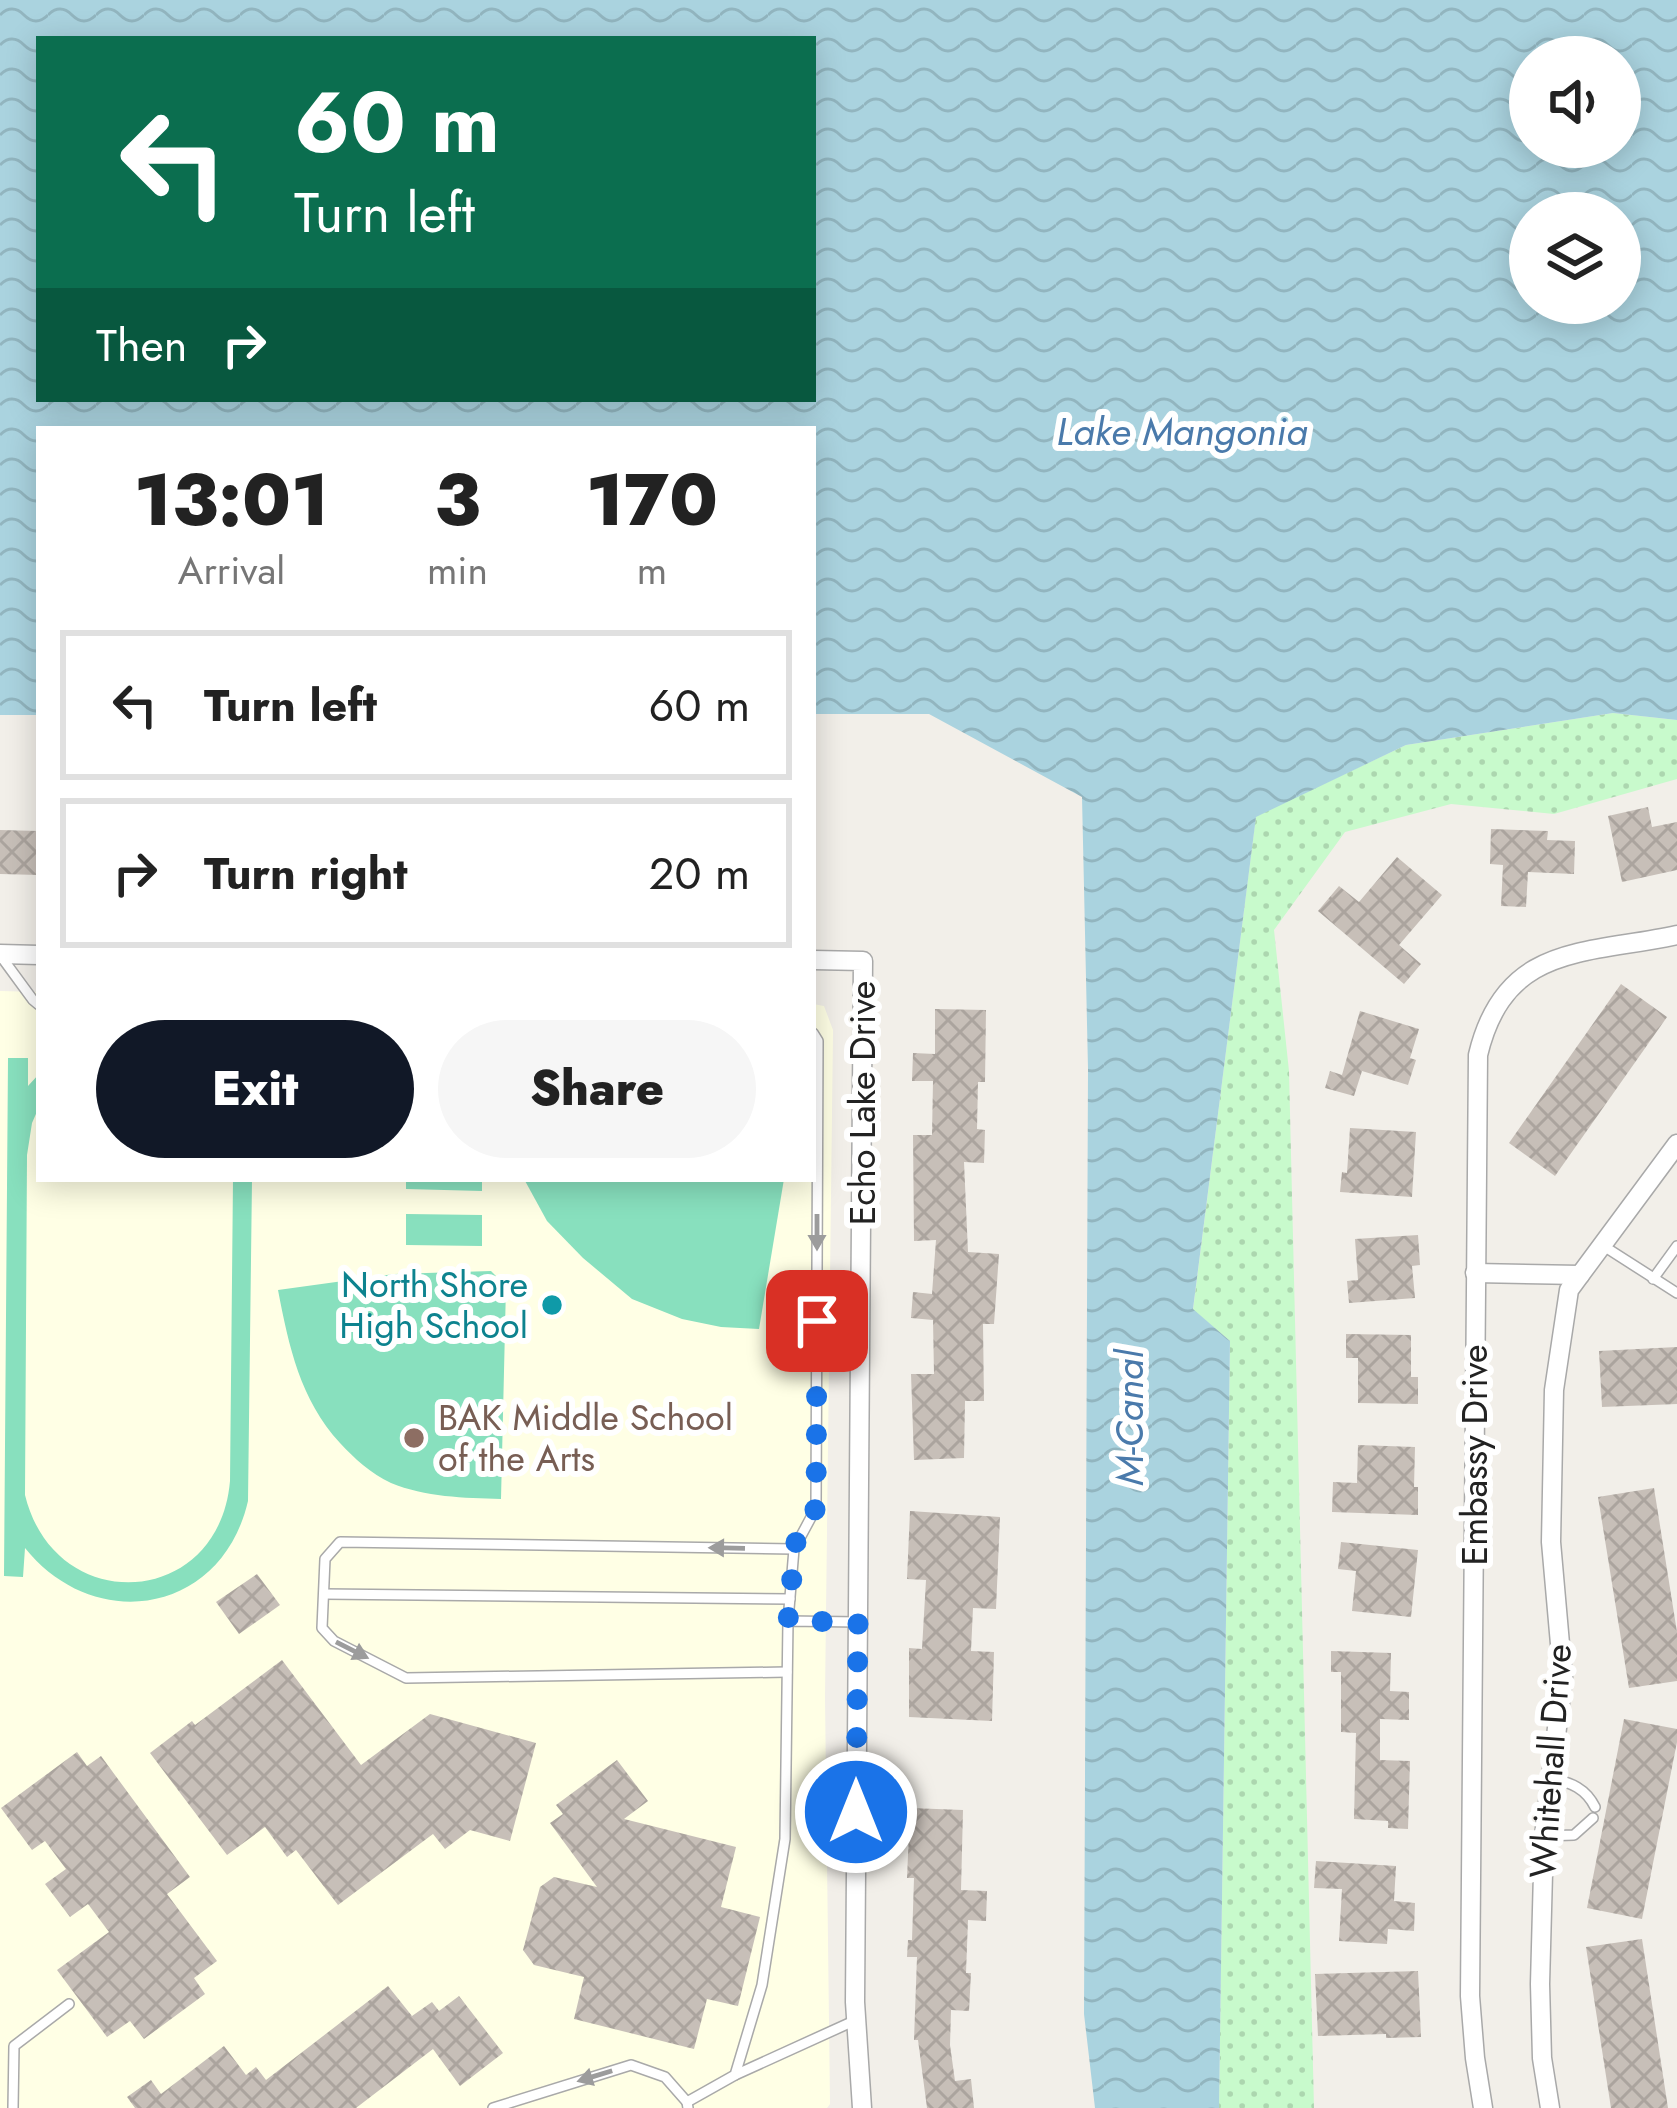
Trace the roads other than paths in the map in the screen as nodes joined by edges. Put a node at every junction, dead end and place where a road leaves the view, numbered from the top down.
1 (1677, 935) edge
2 (0, 955) edge
3 (36, 955) edge
4 (816, 960) edge
5 (36, 1002) edge
6 (816, 1038) edge
7 (1677, 1144) edge
8 (1602, 1245) junction
9 (1677, 1246) edge
10 (1475, 1273) junction
11 (1580, 1274) junction
12 (1653, 1279) junction
13 (1677, 1293) edge
14 (794, 1549) junction
15 (324, 1594) junction
16 (790, 1600) junction
17 (788, 1621) junction
18 (858, 1622) junction
19 (787, 1672) junction
20 (1550, 1779) junction
21 (1544, 1836) junction
22 (69, 2004) dead end
23 (856, 2020) junction
24 (735, 2075) junction
25 (687, 2105) edge
26 (13, 2108) edge
27 (493, 2108) edge
28 (862, 2108) edge
29 (1483, 2108) edge
30 (1550, 2108) edge

1 - 10 street, Embassy Drive
2 - 3 street
2 - 5 lane
4 - 18 street, Echo Lake Drive
6 -> 14 lane
7 - 8 street, Whitehall Drive
8 - 11 street, Whitehall Drive
8 - 12 lane
9 - 12 lane
10 - 11 street
10 - 29 street, Embassy Drive
11 - 20 street, Whitehall Drive
12 - 13 lane
14 -> 15 lane
14 - 16 lane
15 - 16 lane
15 -> 19 lane
16 - 17 lane
17 - 18 lane
17 - 19 lane
18 - 23 street, Echo Lake Drive
19 - 24 lane
20 - 21 street, Whitehall Drive
20 - 21 lane
21 - 30 street, Whitehall Drive
22 - 26 lane
23 - 24 lane
23 - 28 street, Echo Lake Drive
24 - 25 lane
25 -> 27 lane

